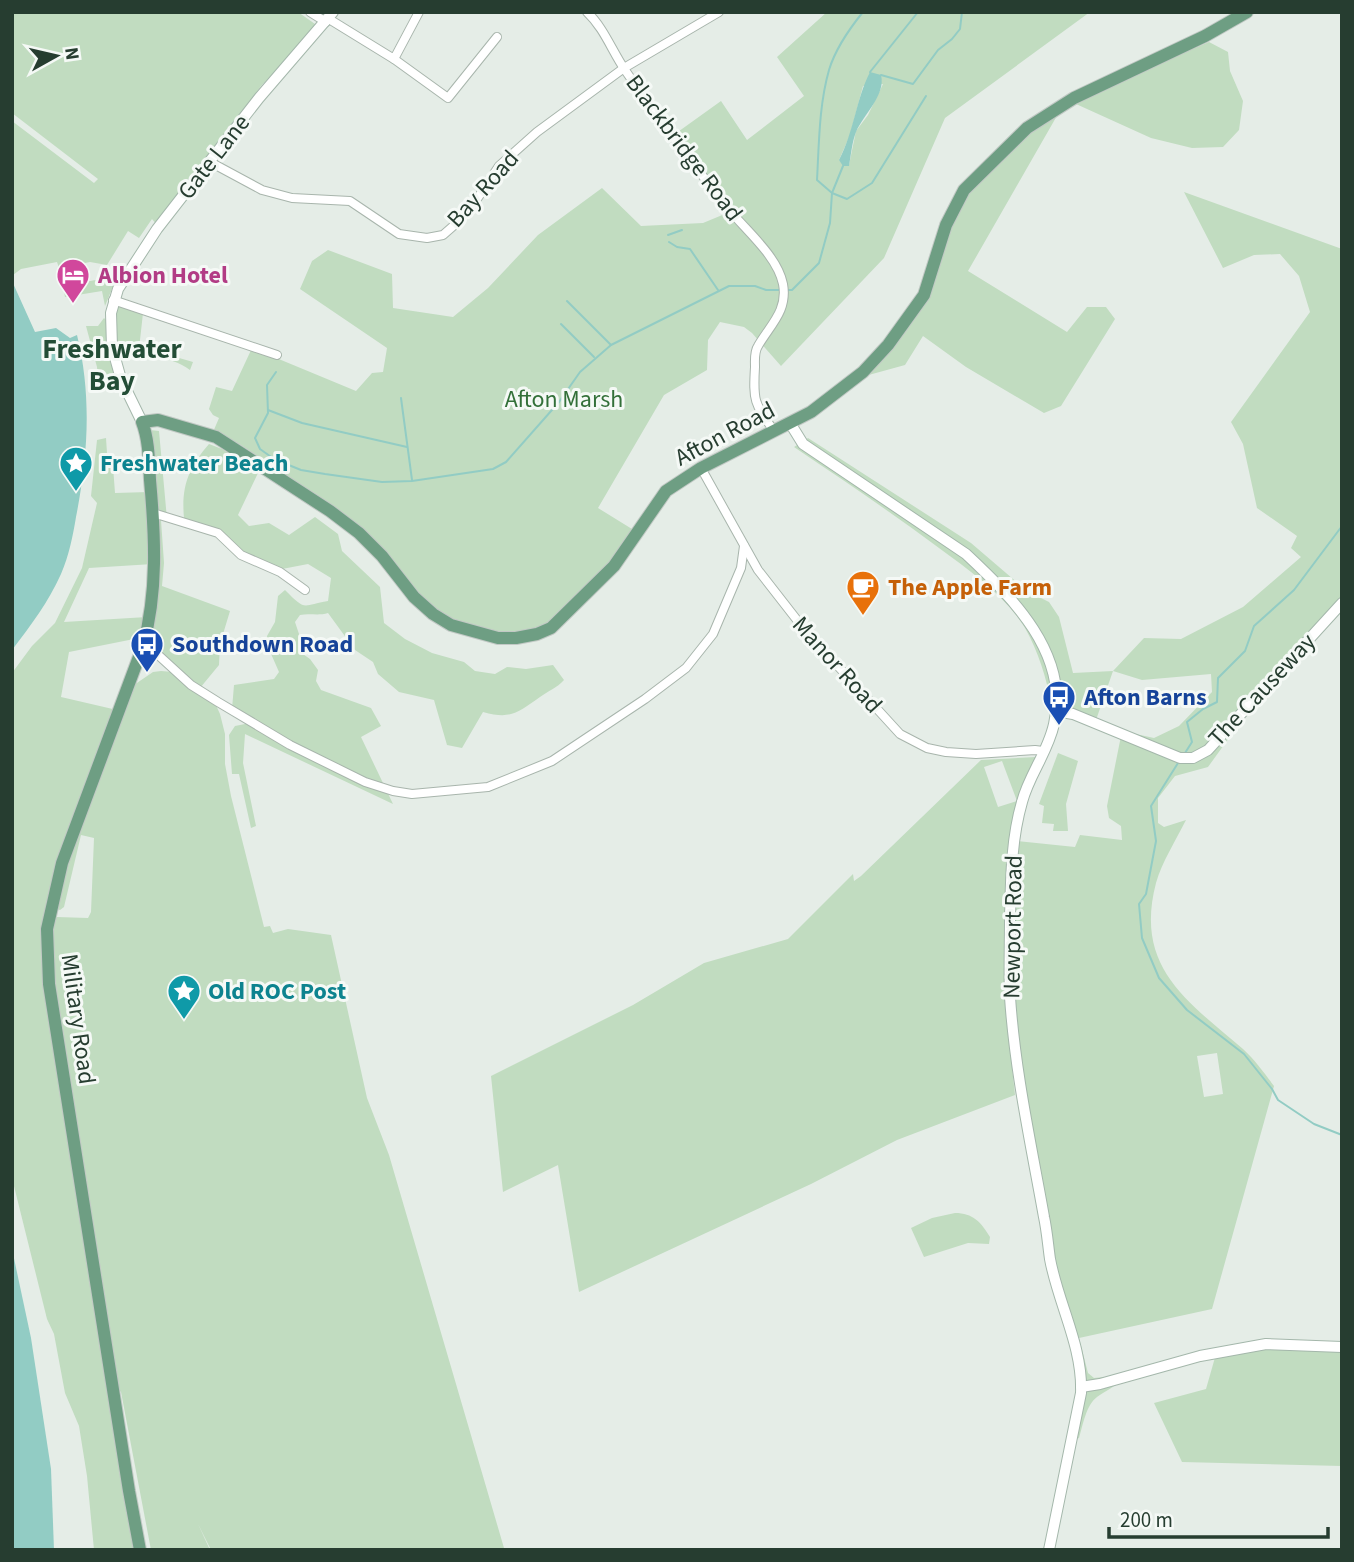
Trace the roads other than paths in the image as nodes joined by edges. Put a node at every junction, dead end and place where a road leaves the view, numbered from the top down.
1 (310, 12) edge
2 (419, 12) edge
3 (587, 12) edge
4 (719, 12) edge
5 (1247, 12) edge
6 (330, 18) edge
7 (497, 37) dead end
8 (394, 59) junction
9 (624, 68) junction
10 (210, 162) junction
11 (113, 300) junction
12 (277, 355) dead end
13 (142, 422) junction
14 (790, 423) junction
15 (774, 431) junction
16 (701, 468) junction
17 (153, 513) junction
18 (744, 546) junction
19 (741, 568) junction
20 (758, 570) junction
21 (305, 590) dead end
22 (1342, 603) edge
23 (143, 646) junction
24 (1056, 711) junction
25 (1043, 751) junction
26 (1342, 1347) edge
27 (1081, 1387) junction
28 (140, 1550) edge
29 (1049, 1550) edge

1 - 6 street
2 - 8 street
3 - 9 street, Blackbridge Road
4 - 9 street, Bay Road
5 - 14 main road, Afton Road
6 - 8 street
6 - 10 main road, Gate Lane
7 - 8 street
9 - 10 street, Bay Road
9 - 15 street, Blackbridge Road
10 - 11 main road, Gate Lane
11 - 12 street
11 - 13 main road, Gate Lane
13 - 16 main road, Afton Road
13 - 17 main road, Military Road
14 - 15 main road, Afton Road
14 - 24 main road, Newport Road
15 - 16 main road, Afton Road
16 - 18 street, Manor Road
17 - 21 street
17 - 23 main road, Military Road
18 - 19 street
18 - 20 street, Manor Road
19 - 20 street
19 - 23 street
20 - 25 street, Manor Road
22 - 24 main road, The Causeway
23 - 28 main road, Military Road
24 - 25 main road, Newport Road
25 - 27 main road, Newport Road
26 - 27 main road
27 - 29 main road, Newport Road

